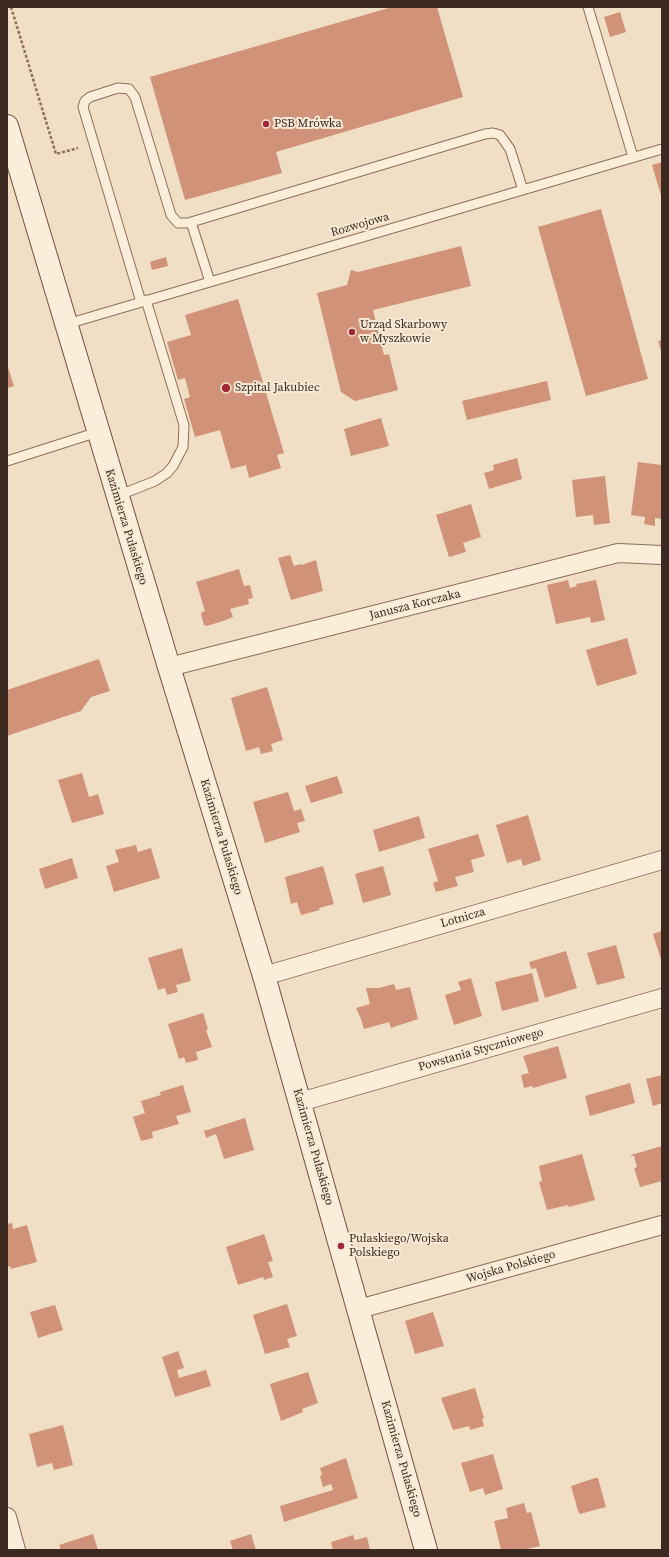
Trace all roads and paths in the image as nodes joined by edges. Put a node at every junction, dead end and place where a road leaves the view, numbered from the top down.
1 (11, 7) edge
2 (588, 7) edge
3 (7, 126) edge
4 (94, 143) junction
5 (662, 149) edge
6 (633, 157) junction
7 (523, 190) junction
8 (191, 222) junction
9 (210, 282) junction
10 (144, 301) junction
11 (65, 324) junction
12 (98, 432) junction
13 (7, 461) edge
14 (117, 496) junction
15 (662, 555) edge
16 (169, 667) junction
17 (662, 860) edge
18 (264, 976) junction
19 (662, 998) edge
20 (300, 1102) junction
21 (662, 1224) edge
22 (359, 1309) junction
23 (7, 1517) edge
24 (16, 1550) edge
25 (426, 1550) edge

1 - 4 path
2 - 6 lane
3 - 11 main road, Kazimierza Pułaskiego
4 - 8 lane
4 - 10 lane
5 - 6 lane, Rozwojowa
6 - 7 lane, Rozwojowa
7 - 8 lane
7 - 9 lane, Rozwojowa
8 - 9 lane
9 - 10 lane, Rozwojowa
10 - 11 lane, Rozwojowa
10 - 14 lane
11 - 12 main road, Kazimierza Pułaskiego
12 - 13 lane
12 - 14 main road, Kazimierza Pułaskiego
14 - 16 main road, Kazimierza Pułaskiego
15 - 16 street, Janusza Korczaka
16 - 18 main road, Kazimierza Pułaskiego
17 - 18 street, Lotnicza
18 - 20 main road, Kazimierza Pułaskiego
19 - 20 street, Powstania Styczniowego
20 - 22 main road, Kazimierza Pułaskiego
21 - 22 street, Wojska Polskiego
22 - 25 main road, Kazimierza Pułaskiego
23 - 24 street

